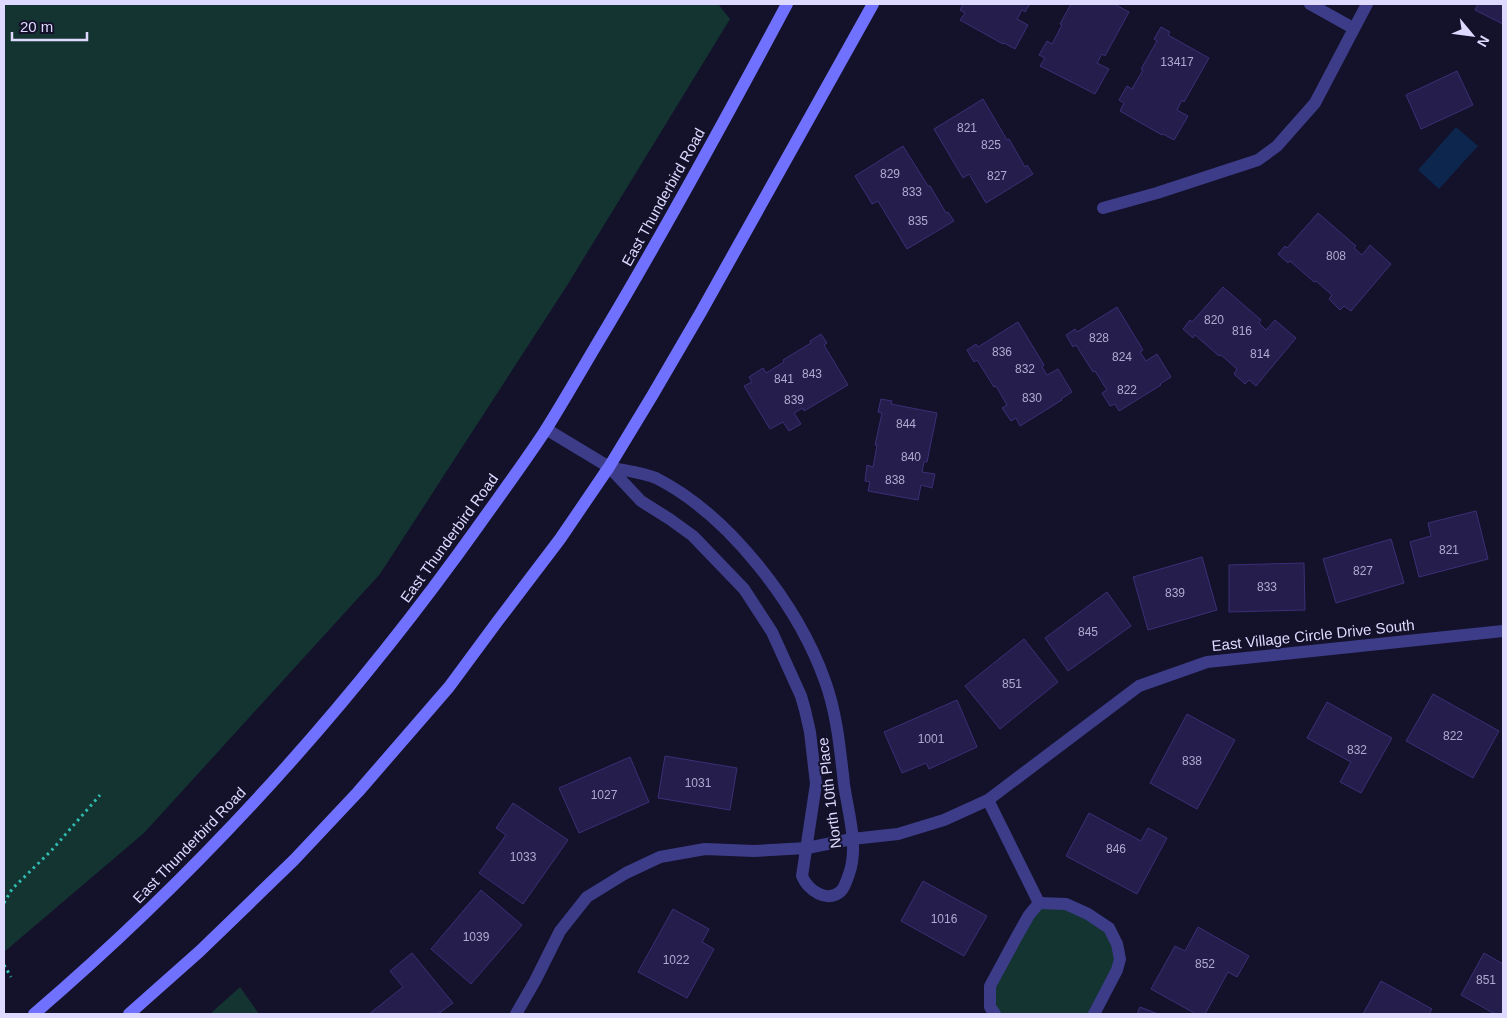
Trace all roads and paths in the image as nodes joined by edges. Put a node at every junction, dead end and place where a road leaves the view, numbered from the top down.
1 (787, 4) edge
2 (873, 4) edge
3 (1310, 4) edge
4 (1367, 4) edge
5 (1353, 28) junction
6 (1103, 208) dead end
7 (546, 429) junction
8 (609, 467) junction
9 (1503, 631) edge
10 (100, 795) dead end
11 (988, 800) junction
12 (852, 839) junction
13 (807, 848) junction
14 (4, 903) edge
15 (1039, 903) junction
16 (4, 965) edge
17 (11, 976) dead end
18 (34, 1014) edge
19 (129, 1014) edge
20 (516, 1014) edge
21 (995, 1014) edge
22 (1094, 1014) edge

1 - 7 main road, East Thunderbird Road
2 - 8 main road
3 - 5 street
4 - 5 street
5 - 6 street
7 - 8 street, North 10th Place
7 - 18 main road, East Thunderbird Road
8 - 12 street, North 10th Place
8 - 13 street, North 10th Place
8 - 19 main road
9 - 11 street, East Village Circle Drive South
10 - 14 path
11 - 12 street, East Village Circle Drive South
11 - 15 street
12 - 13 street, East Village Circle Drive South
12 - 13 street, North 10th Place
13 - 20 street, East Village Circle Drive South
15 - 21 street
15 - 22 street
16 - 17 path

